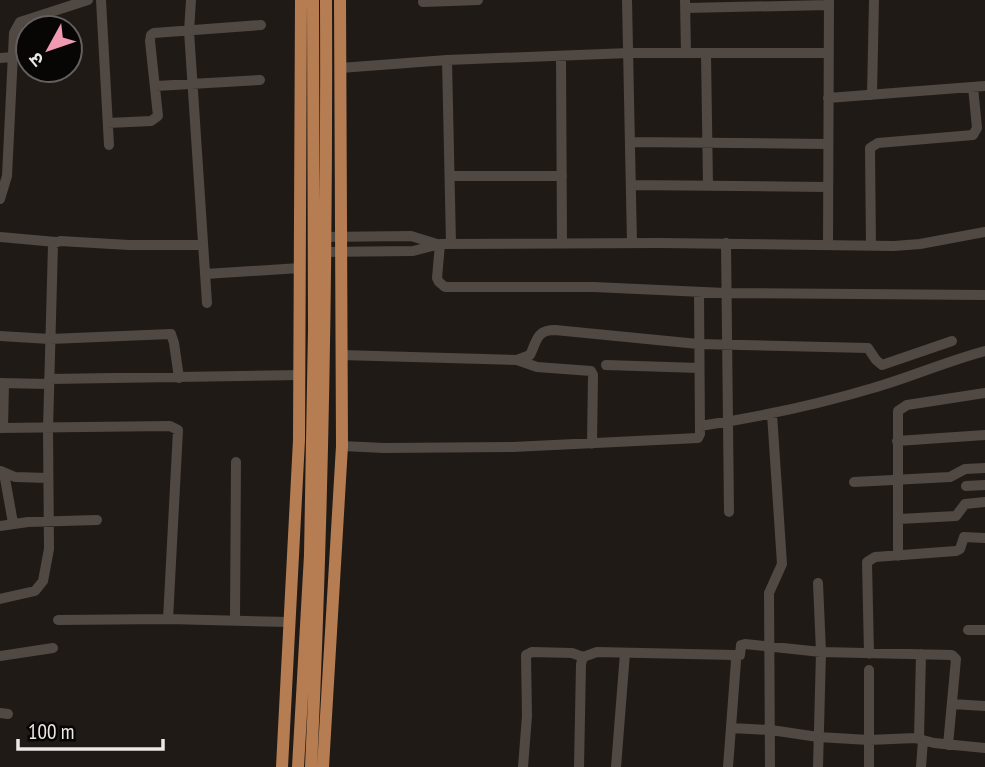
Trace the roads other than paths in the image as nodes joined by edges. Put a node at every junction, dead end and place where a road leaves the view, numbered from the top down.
1 (88, 0) edge
2 (101, 0) edge
3 (191, 0) edge
4 (301, 0) edge
5 (313, 0) edge
6 (326, 0) edge
7 (340, 0) edge
8 (478, 0) edge
9 (627, 0) edge
10 (874, 0) edge
11 (423, 2) dead end
12 (829, 2) edge
13 (686, 4) edge
14 (261, 25) dead end
15 (189, 31) junction
16 (629, 53) junction
17 (686, 53) junction
18 (827, 53) junction
19 (706, 54) junction
20 (13, 57) junction
21 (561, 57) junction
22 (0, 58) edge
23 (447, 60) junction
24 (340, 68) junction
25 (260, 80) dead end
26 (193, 84) junction
27 (156, 86) junction
28 (985, 86) edge
29 (973, 87) junction
30 (872, 95) junction
31 (828, 98) junction
32 (108, 123) junction
33 (631, 142) junction
34 (707, 142) junction
35 (827, 144) junction
36 (109, 145) dead end
37 (4, 176) edge
38 (450, 176) junction
39 (562, 176) junction
40 (631, 185) junction
41 (708, 186) junction
42 (827, 187) junction
43 (0, 199) edge
44 (985, 232) edge
45 (341, 236) junction
46 (0, 237) edge
47 (313, 237) junction
48 (56, 242) junction
49 (562, 243) junction
50 (632, 243) junction
51 (726, 243) junction
52 (438, 244) junction
53 (451, 244) junction
54 (203, 245) junction
55 (828, 245) junction
56 (871, 246) junction
57 (312, 252) junction
58 (341, 252) junction
59 (300, 268) junction
60 (205, 274) junction
61 (699, 292) junction
62 (726, 293) junction
63 (985, 295) edge
64 (207, 303) dead end
65 (0, 336) edge
66 (50, 339) junction
67 (952, 341) dead end
68 (698, 344) junction
69 (727, 345) junction
70 (985, 351) edge
71 (341, 355) junction
72 (517, 360) junction
73 (606, 365) dead end
74 (883, 365) junction
75 (699, 368) junction
76 (299, 375) junction
77 (179, 378) junction
78 (49, 382) junction
79 (2, 384) edge
80 (885, 384) junction
81 (985, 393) edge
82 (772, 414) junction
83 (730, 421) junction
84 (700, 426) junction
85 (1, 428) edge
86 (48, 429) junction
87 (985, 435) edge
88 (897, 441) junction
89 (593, 444) junction
90 (342, 446) junction
91 (236, 462) dead end
92 (985, 467) edge
93 (2, 472) edge
94 (48, 478) junction
95 (899, 478) junction
96 (854, 482) dead end
97 (985, 485) edge
98 (966, 486) dead end
99 (985, 502) edge
100 (729, 512) dead end
101 (899, 519) junction
102 (97, 520) dead end
103 (49, 521) junction
104 (13, 523) junction
105 (0, 526) edge
106 (985, 538) edge
107 (898, 556) junction
108 (818, 583) dead end
109 (0, 599) edge
110 (169, 619) junction
111 (58, 620) dead end
112 (235, 621) junction
113 (289, 622) junction
114 (968, 629) dead end
115 (985, 630) edge
116 (770, 647) junction
117 (53, 648) dead end
118 (821, 652) junction
119 (625, 653) junction
120 (869, 653) junction
121 (920, 653) junction
122 (734, 655) junction
123 (0, 656) edge
124 (583, 657) junction
125 (869, 670) dead end
126 (952, 704) junction
127 (985, 706) edge
128 (731, 728) junction
129 (771, 730) junction
130 (818, 737) junction
131 (921, 739) junction
132 (869, 740) junction
133 (948, 745) junction
134 (985, 748) edge
135 (282, 767) edge
136 (298, 767) edge
137 (311, 767) edge
138 (323, 767) edge
139 (523, 767) edge
140 (579, 767) edge
141 (616, 767) edge
142 (728, 767) edge
143 (770, 767) edge
144 (818, 767) edge
145 (869, 767) edge
146 (921, 767) edge

1 - 20 street
2 - 32 street
3 - 15 street
4 - 47 main road
5 - 47 main road
6 - 47 main road
7 - 24 main road
8 - 11 street
9 - 16 street
10 - 30 street
12 - 13 street
12 - 18 street
13 - 17 street
14 - 15 street
15 - 26 street
15 - 27 street
16 - 17 street
16 - 21 street
16 - 33 street
17 - 19 street
18 - 19 street
18 - 31 street
19 - 34 street
20 - 22 street
20 - 37 street
21 - 23 street
21 - 39 street
23 - 24 street
23 - 38 street
24 - 45 main road
25 - 26 street
26 - 27 street
26 - 54 street
27 - 32 street
28 - 29 street
29 - 30 street
29 - 56 street
30 - 31 street
31 - 35 street
32 - 36 street
33 - 34 street
33 - 40 street
34 - 35 street
34 - 41 street
35 - 42 street
37 - 43 street
38 - 39 street
38 - 53 street
39 - 49 street
40 - 41 street
40 - 50 street
41 - 42 street
42 - 55 street
44 - 56 street
45 - 47 street
45 - 52 street
45 - 58 main road
46 - 48 street
47 - 57 main road
47 - 57 main road
48 - 54 street
48 - 66 street
49 - 50 street
49 - 53 street
50 - 51 street
51 - 55 street
51 - 62 street
52 - 53 street
52 - 58 street
52 - 61 street
54 - 60 street
55 - 56 street
57 - 58 street
57 - 59 main road
57 - 136 main road
57 - 137 main road
58 - 71 main road
59 - 60 street
59 - 76 main road
60 - 64 street
61 - 62 street
61 - 68 street
62 - 63 street
62 - 69 street
65 - 66 street
66 - 77 street
66 - 78 street
67 - 74 street
68 - 69 street
68 - 72 street
68 - 75 street
69 - 74 street
69 - 83 street
70 - 80 street
71 - 72 street
71 - 90 main road
72 - 89 street
73 - 75 street
74 - 80 street
75 - 84 street
76 - 77 street
76 - 113 main road
77 - 78 street
78 - 79 street
78 - 86 street
79 - 85 street
80 - 82 street
81 - 88 street
82 - 83 street
82 - 116 street
83 - 84 street
83 - 100 street
84 - 89 street
85 - 86 street
86 - 94 street
86 - 110 street
87 - 88 street
88 - 95 street
89 - 90 street
90 - 138 main road
91 - 112 street
92 - 95 street
93 - 94 street
93 - 104 street
94 - 103 street
95 - 96 street
95 - 101 street
97 - 98 street
99 - 101 street
101 - 107 street
102 - 103 street
103 - 104 street
103 - 109 street
104 - 105 street
106 - 107 street
107 - 120 street
108 - 118 street
110 - 111 street
110 - 112 street
112 - 113 street
113 - 135 main road
114 - 115 street
116 - 118 street
116 - 122 street
116 - 129 street
117 - 123 street
118 - 120 street
118 - 130 street
119 - 122 street
119 - 124 street
119 - 141 street
120 - 121 street
121 - 126 street
121 - 131 street
122 - 128 street
124 - 139 street
124 - 140 street
125 - 132 street
126 - 127 street
126 - 133 street
128 - 129 street
128 - 142 street
129 - 130 street
129 - 143 street
130 - 132 street
130 - 144 street
131 - 132 street
131 - 133 street
131 - 146 street
132 - 145 street
133 - 134 street

